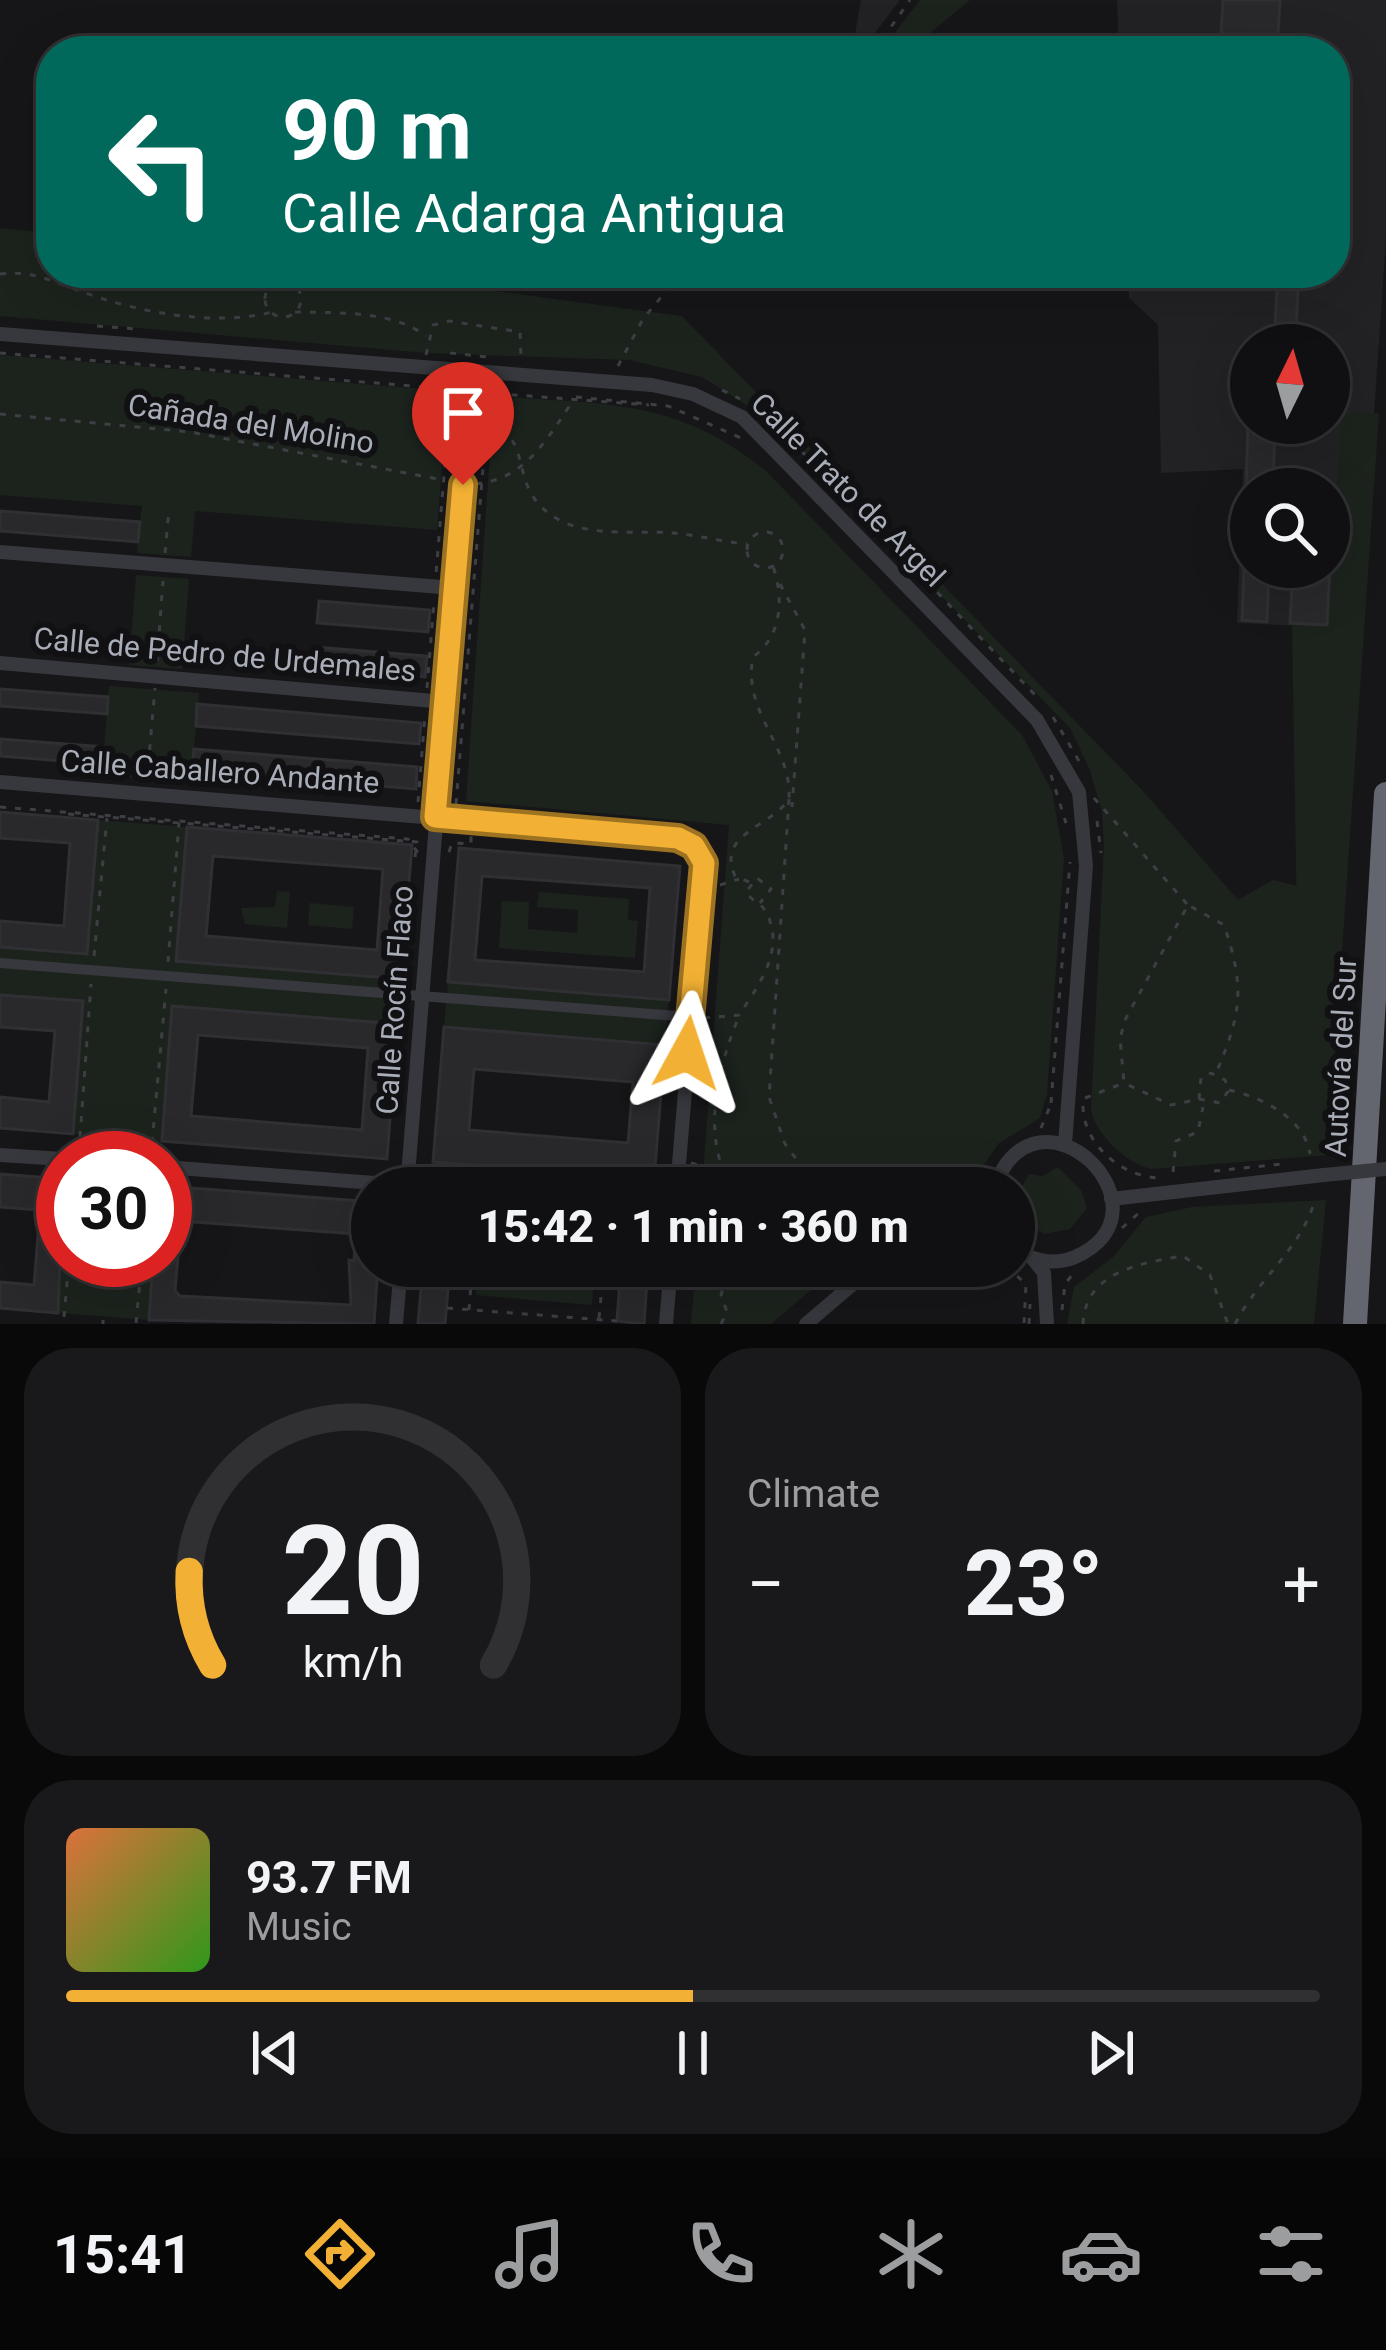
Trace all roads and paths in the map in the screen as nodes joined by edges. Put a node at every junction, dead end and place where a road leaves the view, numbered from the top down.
1 (910, 0) edge
2 (885, 36) edge
3 (0, 274) edge
4 (36, 276) edge
5 (72, 288) edge
6 (270, 288) edge
7 (291, 288) edge
8 (669, 288) edge
9 (295, 312) junction
10 (272, 313) junction
11 (0, 334) edge
12 (427, 337) junction
13 (424, 367) junction
14 (636, 369) dead end
15 (472, 370) junction
16 (519, 374) junction
17 (601, 380) junction
18 (716, 388) dead end
19 (575, 398) junction
20 (649, 406) dead end
21 (0, 414) edge
22 (468, 419) junction
23 (487, 422) junction
24 (746, 442) dead end
25 (524, 467) junction
26 (482, 483) junction
27 (463, 485) junction
28 (747, 544) junction
29 (0, 552) edge
30 (773, 566) junction
31 (778, 580) junction
32 (454, 588) junction
33 (0, 662) edge
34 (1036, 697) dead end
35 (445, 702) junction
36 (1049, 712) dead end
37 (1046, 762) dead end
38 (1087, 781) dead end
39 (0, 782) edge
40 (1386, 794) edge
41 (789, 799) junction
42 (0, 808) edge
43 (472, 814) junction
44 (791, 815) junction
45 (435, 817) junction
46 (1067, 825) dead end
47 (433, 854) junction
48 (1070, 858) dead end
49 (1100, 871) dead end
50 (741, 878) junction
51 (748, 882) junction
52 (720, 885) dead end
53 (760, 902) junction
54 (1188, 905) junction
55 (0, 962) edge
56 (422, 996) junction
57 (739, 1015) junction
58 (690, 1017) junction
59 (1216, 1073) junction
60 (1083, 1079) dead end
61 (1124, 1083) junction
62 (1228, 1090) junction
63 (1050, 1094) junction
64 (1077, 1097) junction
65 (1199, 1099) junction
66 (1051, 1102) dead end
67 (1204, 1103) junction
68 (1065, 1144) junction
69 (1310, 1154) dead end
70 (0, 1155) edge
71 (36, 1157) edge
72 (409, 1167) edge
73 (678, 1167) edge
74 (724, 1167) edge
75 (802, 1167) edge
76 (1008, 1167) edge
77 (1324, 1167) junction
78 (192, 1169) edge
79 (1386, 1169) edge
80 (1216, 1171) dead end
81 (1173, 1172) dead end
82 (351, 1182) edge
83 (1112, 1199) junction
84 (1313, 1206) dead end
85 (1035, 1259) edge
86 (1035, 1260) edge
87 (1065, 1261) junction
88 (67, 1287) edge
89 (139, 1287) edge
90 (400, 1287) edge
91 (471, 1287) edge
92 (602, 1287) edge
93 (669, 1287) edge
94 (723, 1287) edge
95 (857, 1287) edge
96 (1026, 1287) edge
97 (1030, 1287) edge
98 (1048, 1289) junction
99 (447, 1308) dead end
100 (469, 1310) junction
101 (64, 1317) dead end
102 (599, 1320) junction
103 (617, 1321) edge
104 (136, 1323) edge
105 (397, 1324) edge
106 (666, 1324) edge
107 (721, 1324) edge
108 (806, 1324) edge
109 (1027, 1324) edge
110 (1046, 1324) edge
111 (1083, 1324) edge
112 (1232, 1324) edge
113 (1355, 1324) edge

1 - 2 path
3 - 4 path
5 - 10 path
6 - 10 path
7 - 9 path
8 - 14 path
9 - 10 path
9 - 12 path
11 - 13 street, Calle Trato de Argel
12 - 13 path
12 - 16 path
13 - 15 street, Calle Trato de Argel
15 - 16 street, Calle Trato de Argel
15 - 22 street, Calle Rocín Flaco
16 - 17 street, Calle Trato de Argel
17 - 19 path
17 - 64 street, Calle Trato de Argel
18 - 34 path
19 - 20 path
19 - 23 path
19 - 24 path
19 - 25 path
21 - 27 path, Cañada del Molino
22 - 23 path
22 - 27 street, Calle Rocín Flaco
23 - 25 path
23 - 26 path
25 - 26 path, Cañada del Molino
25 - 28 path
26 - 27 path, Cañada del Molino
26 - 43 path
27 - 32 street, Calle Rocín Flaco
28 - 30 path
28 - 30 path
29 - 32 street
30 - 31 path
31 - 41 path
31 - 44 path
32 - 35 street, Calle Rocín Flaco
33 - 35 street, Calle de Pedro de Urdemales
35 - 45 street, Calle Rocín Flaco
36 - 38 path
37 - 46 path
39 - 45 street, Calle Caballero Andante
40 - 113 highway, Autovía del Sur
41 - 44 path
41 - 50 path
42 - 47 path
43 - 45 street, Calle Caballero Andante
43 - 47 path
43 - 58 street, Calle Caballero Andante
44 - 75 path
45 - 47 street, Calle Rocín Flaco
47 - 56 street, Calle Rocín Flaco
48 - 63 path
49 - 54 path
50 - 51 path
50 - 52 path
51 - 53 path
51 - 53 path
53 - 57 path
54 - 59 path
54 - 61 path
55 - 56 street
56 - 58 street
56 - 72 street, Calle Rocín Flaco
57 - 58 path
57 - 74 path
58 - 73 street
59 - 62 path
59 - 65 path
60 - 64 path
61 - 64 path
61 - 65 path
62 - 67 path
62 - 69 path
63 - 64 path
63 - 66 path
64 - 68 street, Calle Trato de Argel
65 - 67 path
67 - 81 path
68 - 76 street
68 - 83 street
70 - 71 street
77 - 79 street, bridge
77 - 80 path
77 - 83 street
78 - 82 street
83 - 87 street
84 - 112 path
85 - 87 street
86 - 98 street
87 - 98 street
88 - 101 path
89 - 104 path
90 - 105 street
91 - 100 path
92 - 102 path
93 - 106 street
94 - 107 path
95 - 108 street
96 - 109 path
97 - 109 path
98 - 110 street
99 - 100 path
100 - 102 path
102 - 103 path
111 - 112 path

